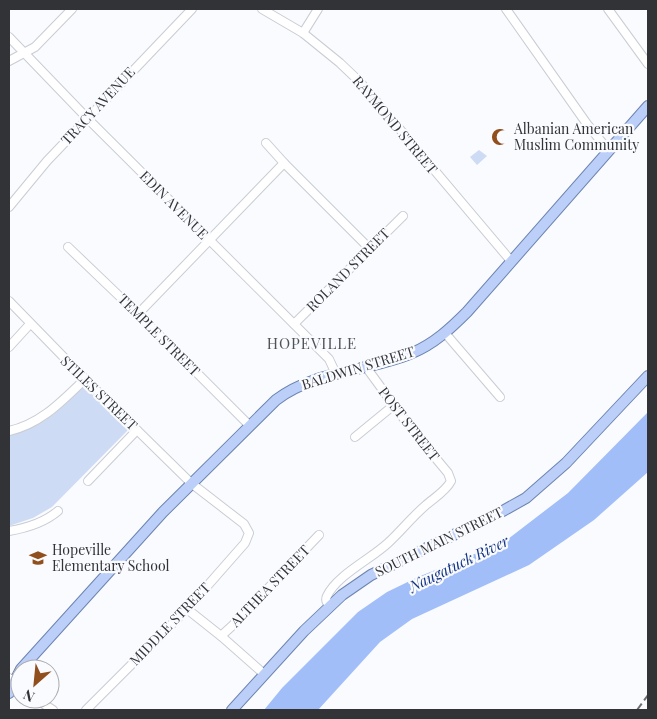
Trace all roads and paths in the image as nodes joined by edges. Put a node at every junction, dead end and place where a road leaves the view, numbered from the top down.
1 (72, 9) edge
2 (192, 9) edge
3 (262, 9) edge
4 (318, 9) edge
5 (506, 9) edge
6 (608, 9) edge
7 (303, 33) junction
8 (9, 37) edge
9 (26, 54) junction
10 (9, 61) edge
11 (648, 64) edge
12 (648, 106) edge
13 (88, 118) junction
14 (266, 143) dead end
15 (609, 151) junction
16 (284, 163) junction
17 (10, 203) edge
18 (403, 216) dead end
19 (209, 240) junction
20 (68, 247) dead end
21 (370, 249) junction
22 (511, 261) junction
23 (9, 301) edge
24 (138, 314) junction
25 (30, 324) junction
26 (294, 324) junction
27 (445, 333) junction
28 (9, 347) edge
29 (366, 367) junction
30 (336, 374) junction
31 (648, 376) edge
32 (85, 379) junction
33 (500, 397) dead end
34 (394, 404) junction
35 (249, 425) junction
36 (137, 430) junction
37 (9, 431) edge
38 (355, 436) dead end
39 (88, 481) dead end
40 (191, 483) junction
41 (58, 511) dead end
42 (9, 532) edge
43 (249, 533) joint
44 (319, 535) dead end
45 (329, 606) junction
46 (187, 609) junction
47 (220, 636) junction
48 (31, 659) edge
49 (264, 674) junction
50 (86, 710) edge
51 (232, 710) edge

1 - 9 street
2 - 13 street, TRACY AVENUE
3 - 7 street, RAYMOND STREET
4 - 7 street
5 - 15 street
6 - 11 street
7 - 22 street, RAYMOND STREET
8 - 9 street, EDIN AVENUE
9 - 10 street
9 - 13 street, EDIN AVENUE
12 - 15 main road, BALDWIN STREET
13 - 17 street, TRACY AVENUE
13 - 19 street, EDIN AVENUE
14 - 16 street
15 - 22 main road, BALDWIN STREET
16 - 19 street
16 - 21 street
18 - 21 street, ROLAND STREET
19 - 24 street
19 - 26 street, EDIN AVENUE
20 - 24 street, TEMPLE STREET
21 - 26 street, ROLAND STREET
22 - 27 main road, BALDWIN STREET
23 - 25 street, STILES STREET
24 - 35 street, TEMPLE STREET
25 - 28 street
25 - 32 street, STILES STREET
26 - 30 street, EDIN AVENUE
27 - 29 main road, BALDWIN STREET
27 - 33 street
29 - 30 main road, BALDWIN STREET
29 - 34 street, POST STREET
30 - 35 main road, BALDWIN STREET
31 - 45 main road, SOUTH MAIN STREET
32 - 36 street, STILES STREET
32 - 37 street
34 - 38 street
34 - 45 street, POST STREET
35 - 40 main road, BALDWIN STREET
36 - 39 street
36 - 40 street, STILES STREET
40 - 43 street, STILES STREET
40 - 48 main road, BALDWIN STREET
41 - 42 street
43 - 46 street, MIDDLE STREET
44 - 47 street, ALTHEA STREET
45 - 49 main road, SOUTH MAIN STREET
46 - 47 street
46 - 50 street, MIDDLE STREET
47 - 49 street
49 - 51 main road, SOUTH MAIN STREET

